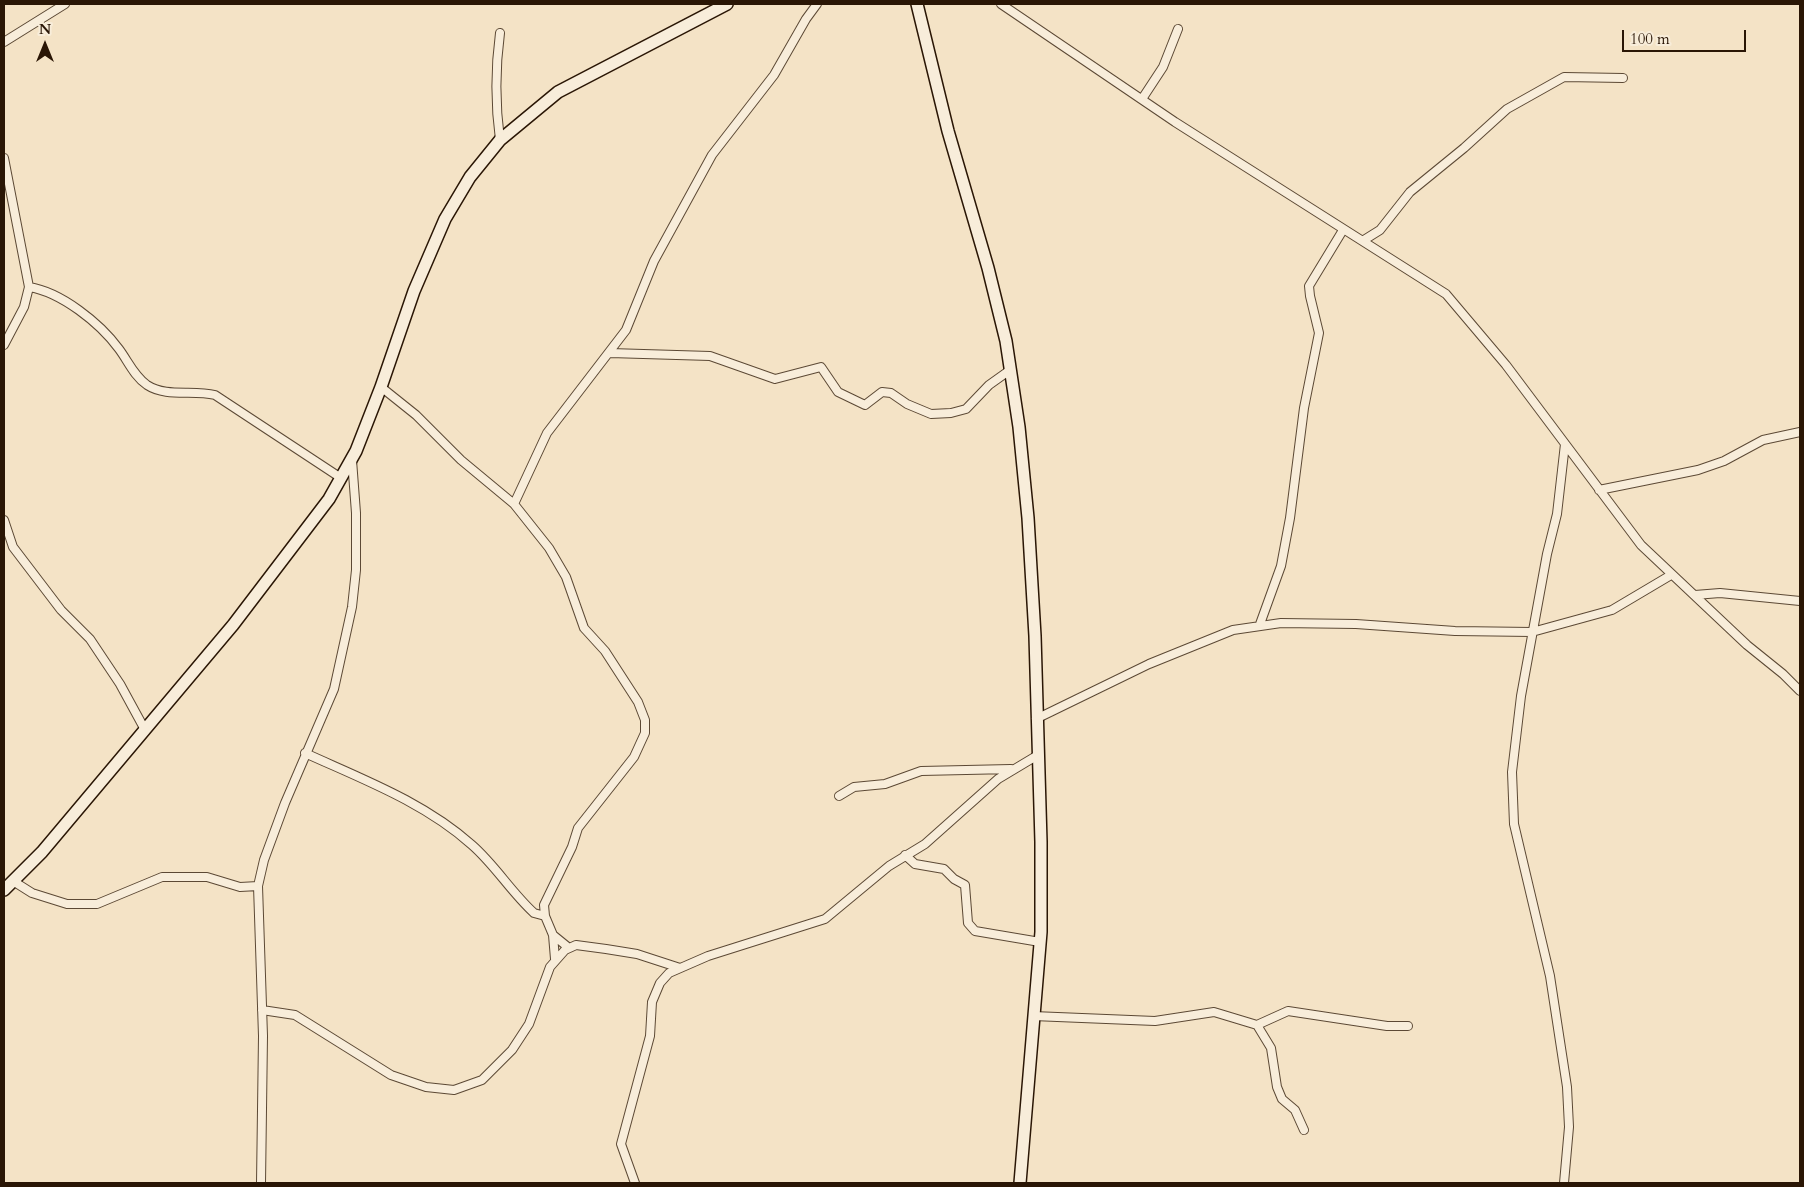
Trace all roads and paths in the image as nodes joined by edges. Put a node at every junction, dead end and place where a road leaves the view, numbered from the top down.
1 (65, 4) edge
2 (727, 4) edge
3 (817, 4) edge
4 (917, 4) edge
5 (1001, 4) edge
6 (1178, 29) dead end
7 (500, 33) dead end
8 (4, 42) edge
9 (1623, 78) dead end
10 (1142, 100) junction
11 (500, 140) junction
12 (4, 158) edge
13 (1343, 230) junction
14 (1364, 240) junction
15 (29, 287) junction
16 (4, 345) edge
17 (610, 353) junction
18 (1010, 370) junction
19 (382, 387) junction
20 (1800, 432) edge
21 (1565, 444) junction
22 (352, 458) junction
23 (341, 478) junction
24 (1599, 490) junction
25 (514, 504) junction
26 (4, 520) edge
27 (1671, 575) junction
28 (1695, 595) junction
29 (1800, 601) edge
30 (1260, 624) junction
31 (1532, 632) junction
32 (1800, 691) edge
33 (1036, 719) junction
34 (144, 728) junction
35 (305, 753) junction
36 (1038, 755) junction
37 (1011, 769) junction
38 (839, 796) dead end
39 (905, 855) junction
40 (13, 881) junction
41 (258, 886) junction
42 (4, 890) edge
43 (545, 916) junction
44 (553, 935) junction
45 (1040, 942) junction
46 (569, 948) junction
47 (555, 959) junction
48 (680, 968) junction
49 (262, 1010) junction
50 (1033, 1016) junction
51 (1257, 1025) junction
52 (1408, 1026) dead end
53 (1304, 1130) dead end
54 (261, 1183) edge
55 (635, 1183) edge
56 (1020, 1183) edge
57 (1564, 1183) edge

1 - 8 street
2 - 11 street
3 - 17 street
4 - 18 street
5 - 10 street
6 - 10 street
7 - 11 street
9 - 14 street
10 - 13 street
11 - 19 street
12 - 15 street
13 - 14 street
13 - 30 street
14 - 21 street
15 - 16 street
15 - 23 street
17 - 18 street
17 - 25 street
18 - 33 street
19 - 22 street
19 - 25 street
20 - 24 street
21 - 24 street
21 - 31 street
22 - 23 street
22 - 35 street
23 - 34 street
24 - 27 street
25 - 43 street
26 - 34 street
27 - 28 street
27 - 31 street
28 - 29 street
28 - 32 street
30 - 31 street
30 - 33 street
31 - 57 street
33 - 36 street
34 - 40 street
35 - 41 street
35 - 43 street
36 - 37 street
36 - 45 street
37 - 38 street
37 - 39 street
39 - 45 street
39 - 48 street
40 - 41 street
40 - 42 street
41 - 49 street
43 - 44 street
44 - 46 street
44 - 47 street
45 - 50 street
46 - 47 street
46 - 48 street
47 - 49 street
48 - 55 street
49 - 54 street
50 - 51 street
50 - 56 street
51 - 52 street
51 - 53 street

